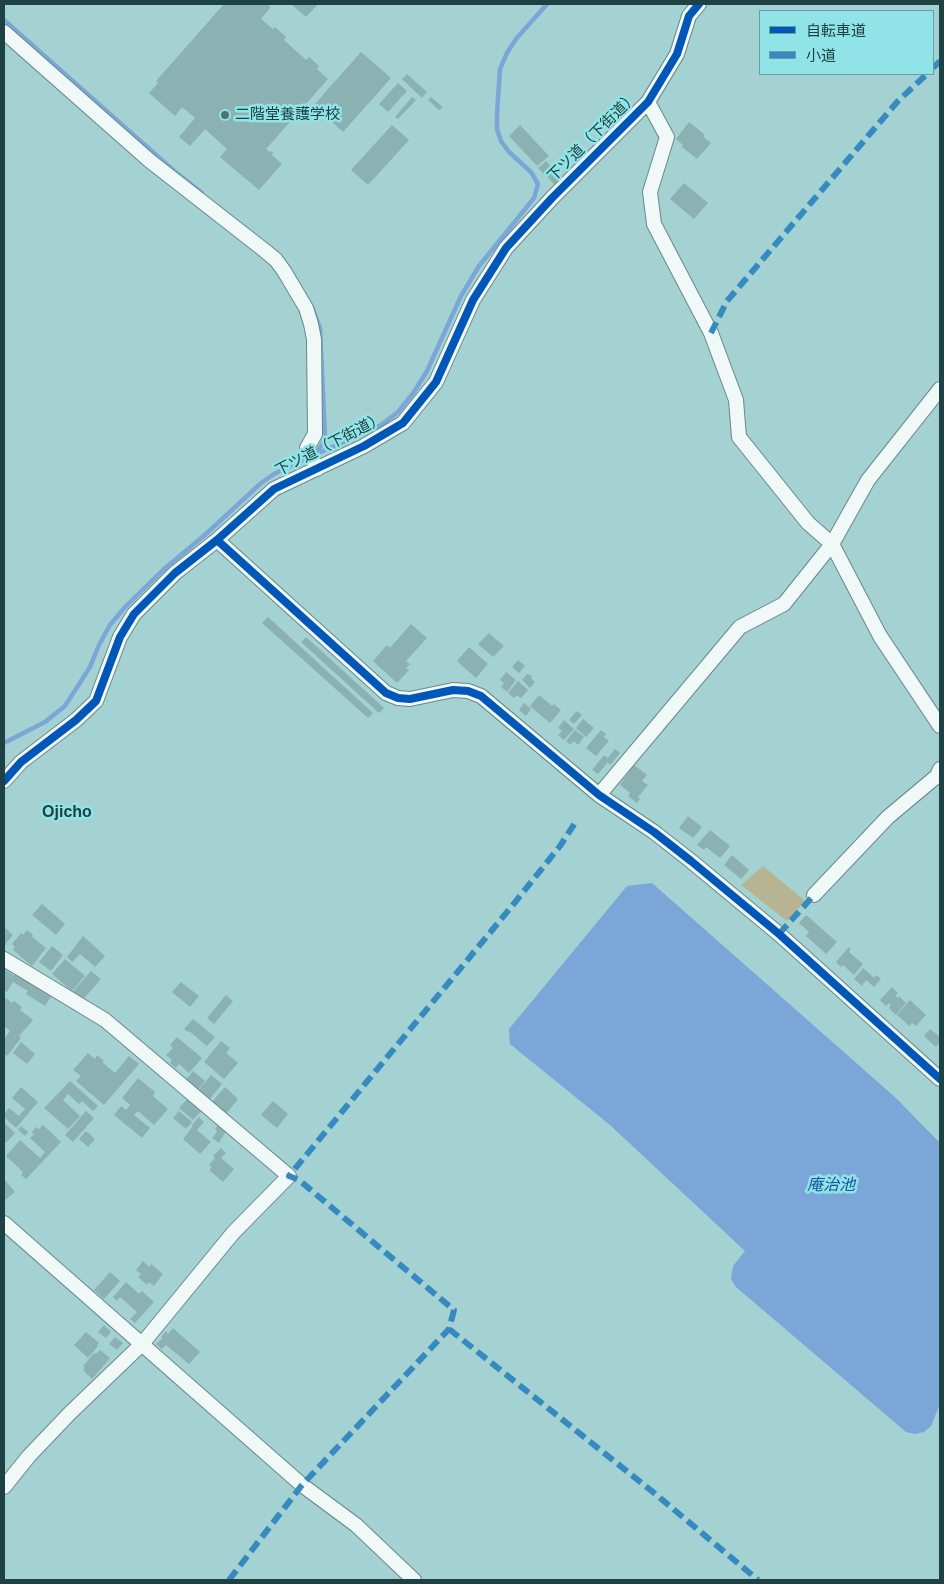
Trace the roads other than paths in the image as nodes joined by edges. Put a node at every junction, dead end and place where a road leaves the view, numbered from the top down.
1 (699, 4) edge
2 (4, 32) edge
3 (648, 102) junction
4 (940, 389) edge
5 (317, 468) junction
6 (218, 540) junction
7 (832, 544) junction
8 (940, 726) edge
9 (940, 769) edge
10 (4, 781) edge
11 (599, 795) junction
12 (814, 895) dead end
13 (4, 959) edge
14 (940, 1079) edge
15 (4, 1223) edge
16 (142, 1344) junction
17 (4, 1487) edge
18 (414, 1580) edge

1 - 3 street, 下ツ道（下街道）
2 - 5 street
3 - 5 street, 下ツ道（下街道）
3 - 7 street
4 - 7 street
5 - 6 street, 下ツ道（下街道）
6 - 10 street, 下ツ道（下街道）
6 - 11 street
7 - 8 street
7 - 11 street
9 - 12 street
11 - 14 street
13 - 16 street
15 - 16 street
16 - 17 street
16 - 18 street

